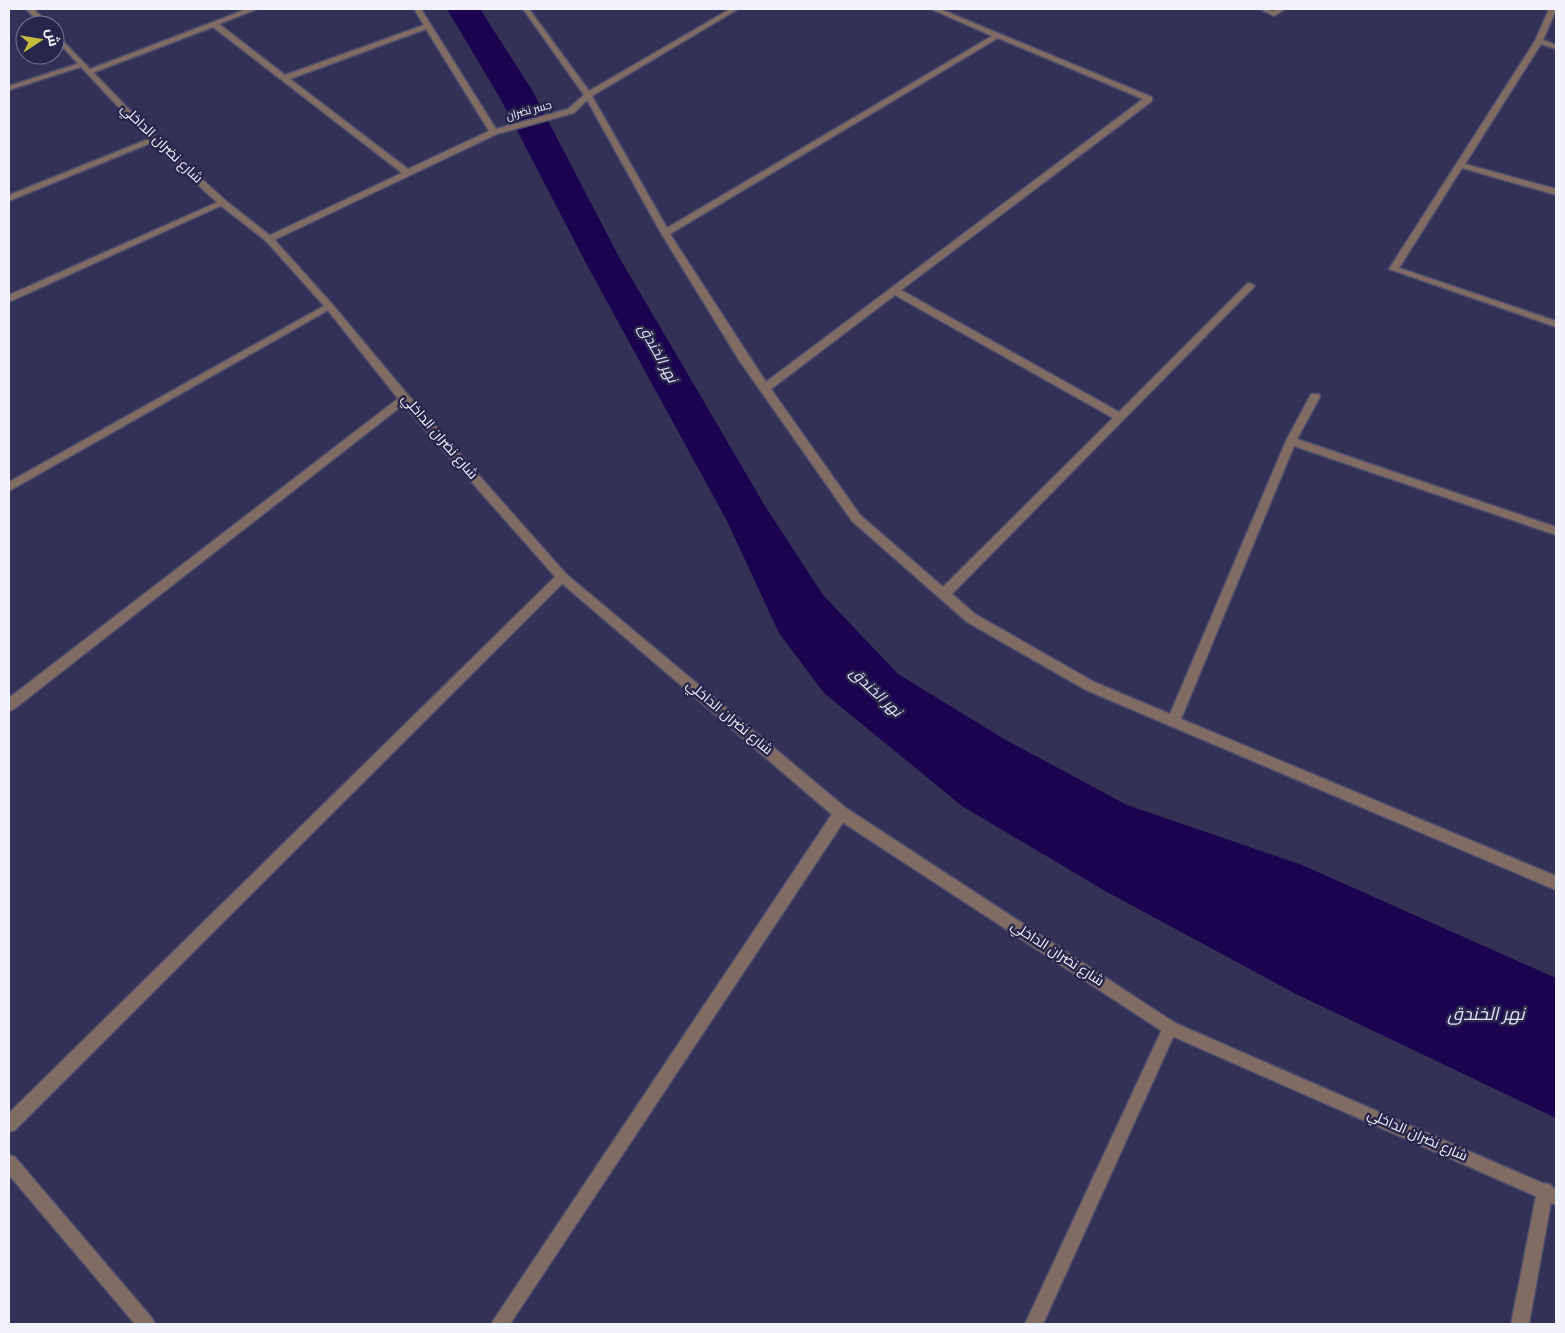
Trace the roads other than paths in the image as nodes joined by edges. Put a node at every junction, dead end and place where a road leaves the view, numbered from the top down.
1 (253, 9) edge
2 (418, 9) edge
3 (526, 9) edge
4 (735, 9) edge
5 (934, 9) edge
6 (1264, 9) edge
7 (1280, 9) edge
8 (1554, 9) edge
9 (214, 24) junction
10 (427, 26) junction
11 (997, 36) junction
12 (1539, 41) junction
13 (65, 46) edge
14 (1556, 47) edge
15 (86, 68) junction
16 (284, 78) junction
17 (9, 88) edge
18 (588, 95) junction
19 (494, 132) junction
20 (154, 140) junction
21 (1460, 166) junction
22 (409, 174) junction
23 (1556, 192) edge
24 (9, 198) edge
25 (223, 203) junction
26 (665, 234) junction
27 (268, 238) junction
28 (1250, 286) dead end
29 (895, 291) junction
30 (9, 298) edge
31 (329, 306) junction
32 (1556, 324) edge
33 (764, 389) junction
34 (1314, 397) dead end
35 (404, 398) junction
36 (1120, 417) junction
37 (1291, 441) junction
38 (9, 487) edge
39 (1556, 531) edge
40 (562, 577) junction
41 (944, 594) junction
42 (9, 705) edge
43 (1174, 721) junction
44 (841, 813) junction
45 (1556, 883) edge
46 (1170, 1028) junction
47 (9, 1124) edge
48 (9, 1163) edge
49 (1551, 1194) edge
50 (146, 1324) edge
51 (500, 1324) edge
52 (1034, 1324) edge
53 (1520, 1324) edge

1 - 9 street
2 - 10 street
3 - 18 street
4 - 18 street
5 - 11 street
6 - 7 street
8 - 12 street
9 - 15 street
9 - 16 street
10 - 16 street
10 - 19 street
11 - 26 street
11 - 29 street
12 - 14 street
12 - 21 street
13 - 15 street, شارع نضران الداخلي
15 - 17 street
15 - 20 street, شارع نضران الداخلي
16 - 22 street
18 - 19 street, جسر نضران
18 - 26 street
19 - 22 street, جسر نضران
20 - 24 street
20 - 25 street, شارع نضران الداخلي
21 - 23 street
21 - 32 street
22 - 27 street, جسر نضران
25 - 27 street, شارع نضران الداخلي
25 - 30 street
26 - 33 street
27 - 31 street, شارع نضران الداخلي
28 - 36 street
29 - 33 street
29 - 36 street
31 - 35 street, شارع نضران الداخلي
31 - 38 street
33 - 41 street
34 - 37 street
35 - 40 street, شارع نضران الداخلي
35 - 42 street
36 - 41 street
37 - 39 street
37 - 43 street
40 - 44 street, شارع نضران الداخلي
40 - 47 street
41 - 43 street
43 - 45 street
44 - 46 street, شارع نضران الداخلي
44 - 51 street
46 - 49 street, شارع نضران الداخلي
46 - 52 street
48 - 50 street
49 - 53 street

